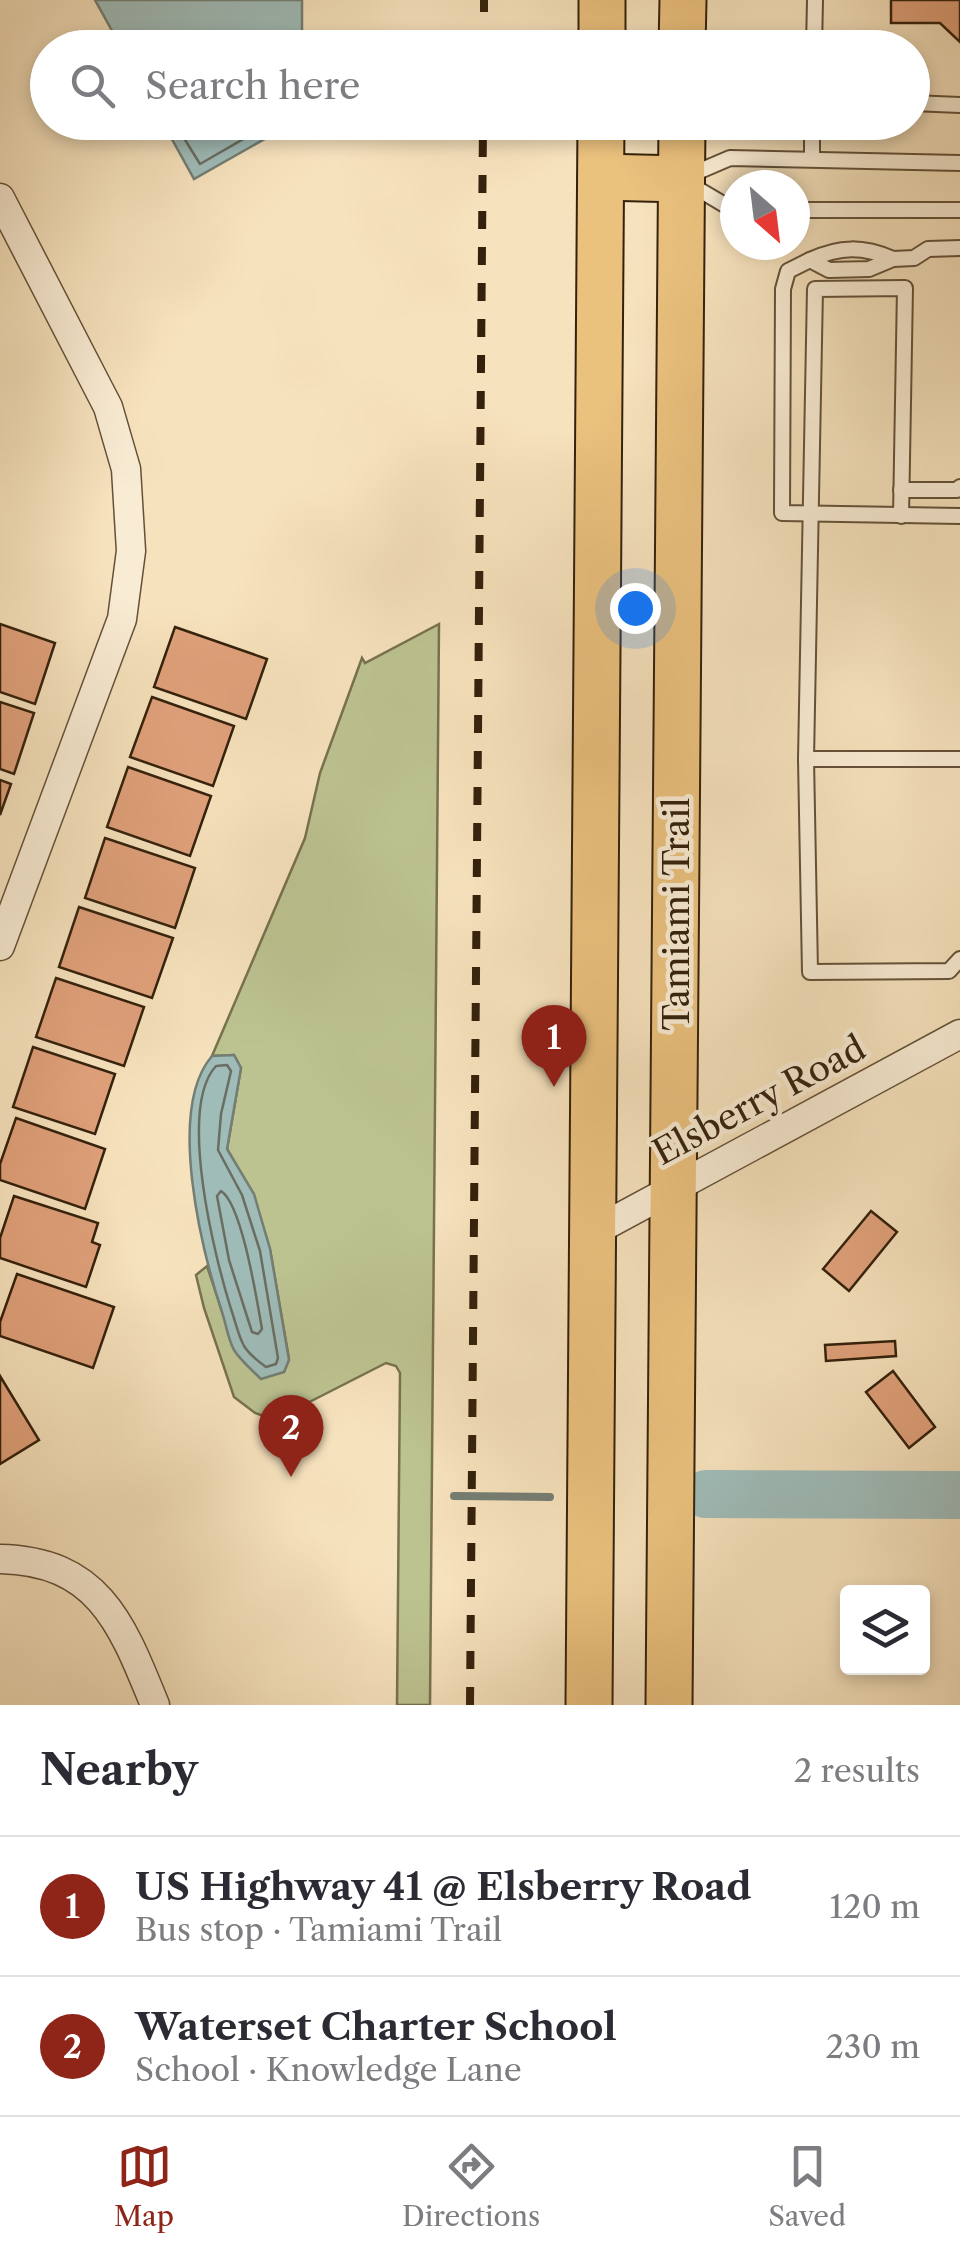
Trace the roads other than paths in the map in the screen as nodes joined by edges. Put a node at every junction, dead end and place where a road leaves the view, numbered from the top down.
1 (602, 0) edge
2 (682, 0) edge
3 (815, 0) edge
4 (602, 30) edge
5 (682, 30) edge
6 (814, 30) edge
7 (930, 104) edge
8 (960, 105) edge
9 (601, 140) edge
10 (682, 140) edge
11 (812, 140) edge
12 (812, 159) junction
13 (960, 163) edge
14 (601, 177) junction
15 (681, 179) junction
16 (0, 198) edge
17 (720, 201) edge
18 (810, 210) edge
19 (960, 210) edge
20 (960, 248) edge
21 (960, 487) edge
22 (902, 490) junction
23 (812, 514) junction
24 (901, 516) junction
25 (960, 516) edge
26 (960, 758) edge
27 (806, 760) junction
28 (0, 946) edge
29 (960, 959) edge
30 (960, 1034) edge
31 (674, 1188) junction
32 (593, 1232) junction
33 (0, 1560) edge
34 (125, 1643) junction
35 (146, 1705) edge
36 (154, 1705) edge
37 (589, 1705) edge
38 (669, 1705) edge

1 - 4 main road
2 - 5 main road
3 - 6 lane
7 - 8 lane
9 - 14 main road
10 - 15 main road, Tamiami Trail
11 - 12 lane
12 - 13 lane
12 - 15 lane
14 - 15 main road
14 - 32 main road
15 - 17 lane
15 - 31 main road, Tamiami Trail
16 - 28 street
18 - 19 lane
20 - 23 lane
21 - 22 lane
22 - 23 lane
22 - 24 lane
23 - 24 lane
23 - 27 lane
24 - 25 lane
26 - 27 lane
27 - 29 lane
30 - 31 street, Elsberry Road
31 - 32 street, Elsberry Road
31 - 38 main road, Tamiami Trail
32 - 37 main road
33 - 34 street
34 - 35 street
34 - 36 street

